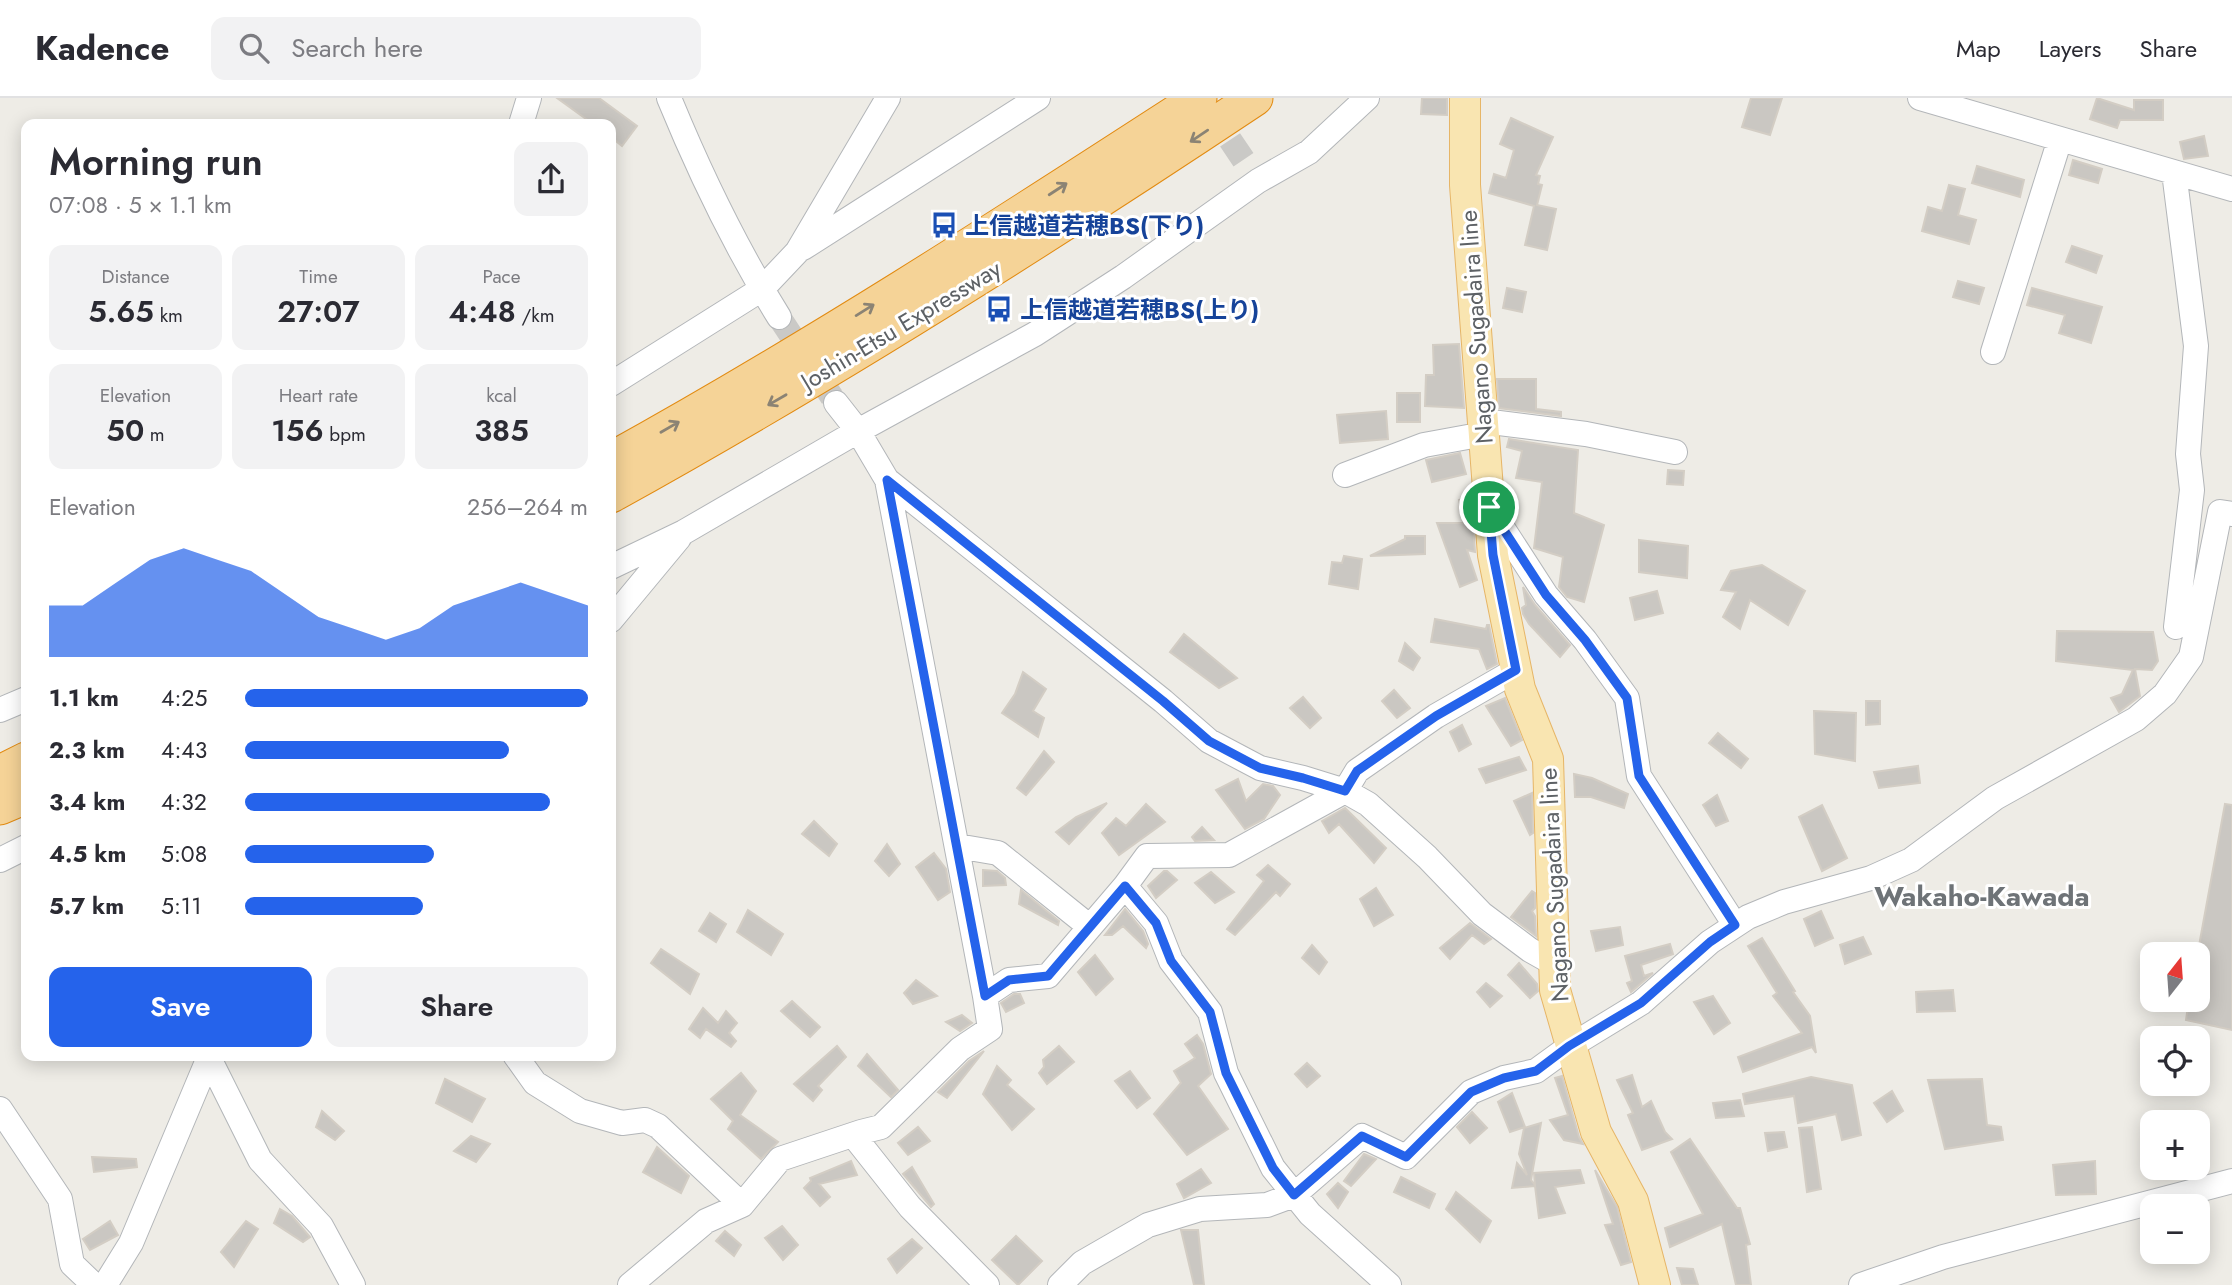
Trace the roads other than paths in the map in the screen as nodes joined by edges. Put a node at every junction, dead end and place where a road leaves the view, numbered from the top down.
1 (529, 98) edge
2 (669, 98) edge
3 (888, 98) edge
4 (1038, 98) edge
5 (1199, 98) edge
6 (1255, 98) edge
7 (1367, 98) edge
8 (1465, 98) edge
9 (1920, 98) edge
10 (523, 119) edge
11 (2060, 139) junction
12 (2174, 172) junction
13 (2232, 189) edge
14 (797, 252) junction
15 (761, 289) junction
16 (779, 317) tunnel mouth
17 (1993, 352) dead end
18 (616, 381) edge
19 (836, 403) tunnel mouth
20 (1484, 428) junction
21 (858, 431) junction
22 (1675, 452) dead end
23 (616, 457) edge
24 (1345, 475) dead end
25 (887, 480) junction
26 (616, 492) edge
27 (1489, 507) junction
28 (2232, 514) edge
29 (684, 532) junction
30 (616, 565) edge
31 (616, 614) edge
32 (2176, 627) dead end
33 (1516, 670) junction
34 (21, 701) edge
35 (0, 710) edge
36 (21, 762) edge
37 (0, 773) edge
38 (1345, 791) junction
39 (21, 798) edge
40 (0, 807) edge
41 (957, 846) junction
42 (21, 850) edge
43 (0, 860) edge
44 (1125, 886) junction
45 (1735, 925) junction
46 (1090, 927) junction
47 (1553, 963) junction
48 (985, 996) junction
49 (1569, 1046) junction
50 (208, 1061) edge
51 (212, 1061) edge
52 (520, 1061) edge
53 (0, 1109) edge
54 (853, 1135) junction
55 (2232, 1181) edge
56 (1294, 1195) junction
57 (742, 1205) junction
58 (94, 1285) edge
59 (105, 1285) edge
60 (353, 1285) edge
61 (630, 1285) edge
62 (987, 1285) edge
63 (1060, 1285) edge
64 (1389, 1285) edge
65 (1655, 1285) edge
66 (1861, 1285) edge

1 - 10 street
2 - 15 street
3 - 14 street
4 - 14 street
23 -> 5 highway, Joshin-Etsu Expressway
6 -> 26 highway, Joshin-Etsu Expressway
7 - 21 street
8 - 20 main road, Nagano Sugadaira line
9 - 11 street
11 - 12 street
11 - 17 street
12 - 13 street
12 - 32 street
14 - 15 street
15 - 16 street
15 - 18 street
19 - 21 street
20 - 22 street
20 - 24 street
20 - 27 main road, Nagano Sugadaira line
21 - 25 street
21 - 29 street
25 - 38 street
25 - 41 street
27 - 33 main road, Nagano Sugadaira line
27 - 45 street
28 - 45 street
29 - 30 street
29 - 31 street
33 - 38 street
33 - 47 main road, Nagano Sugadaira line
34 - 35 street
36 - 37 highway
38 - 44 street
38 - 47 street
39 - 40 highway
41 - 46 street
41 - 48 street
42 - 43 street
44 - 46 street
44 - 56 street
45 - 49 street
46 - 48 street
47 - 49 main road, Nagano Sugadaira line
48 - 54 street
49 - 56 street
49 - 65 main road, Nagano Sugadaira line
50 - 59 street
51 - 60 street
52 - 57 street
53 - 58 street
54 - 57 street
54 - 62 street
55 - 66 street
56 - 63 street
56 - 64 street
57 - 61 street

